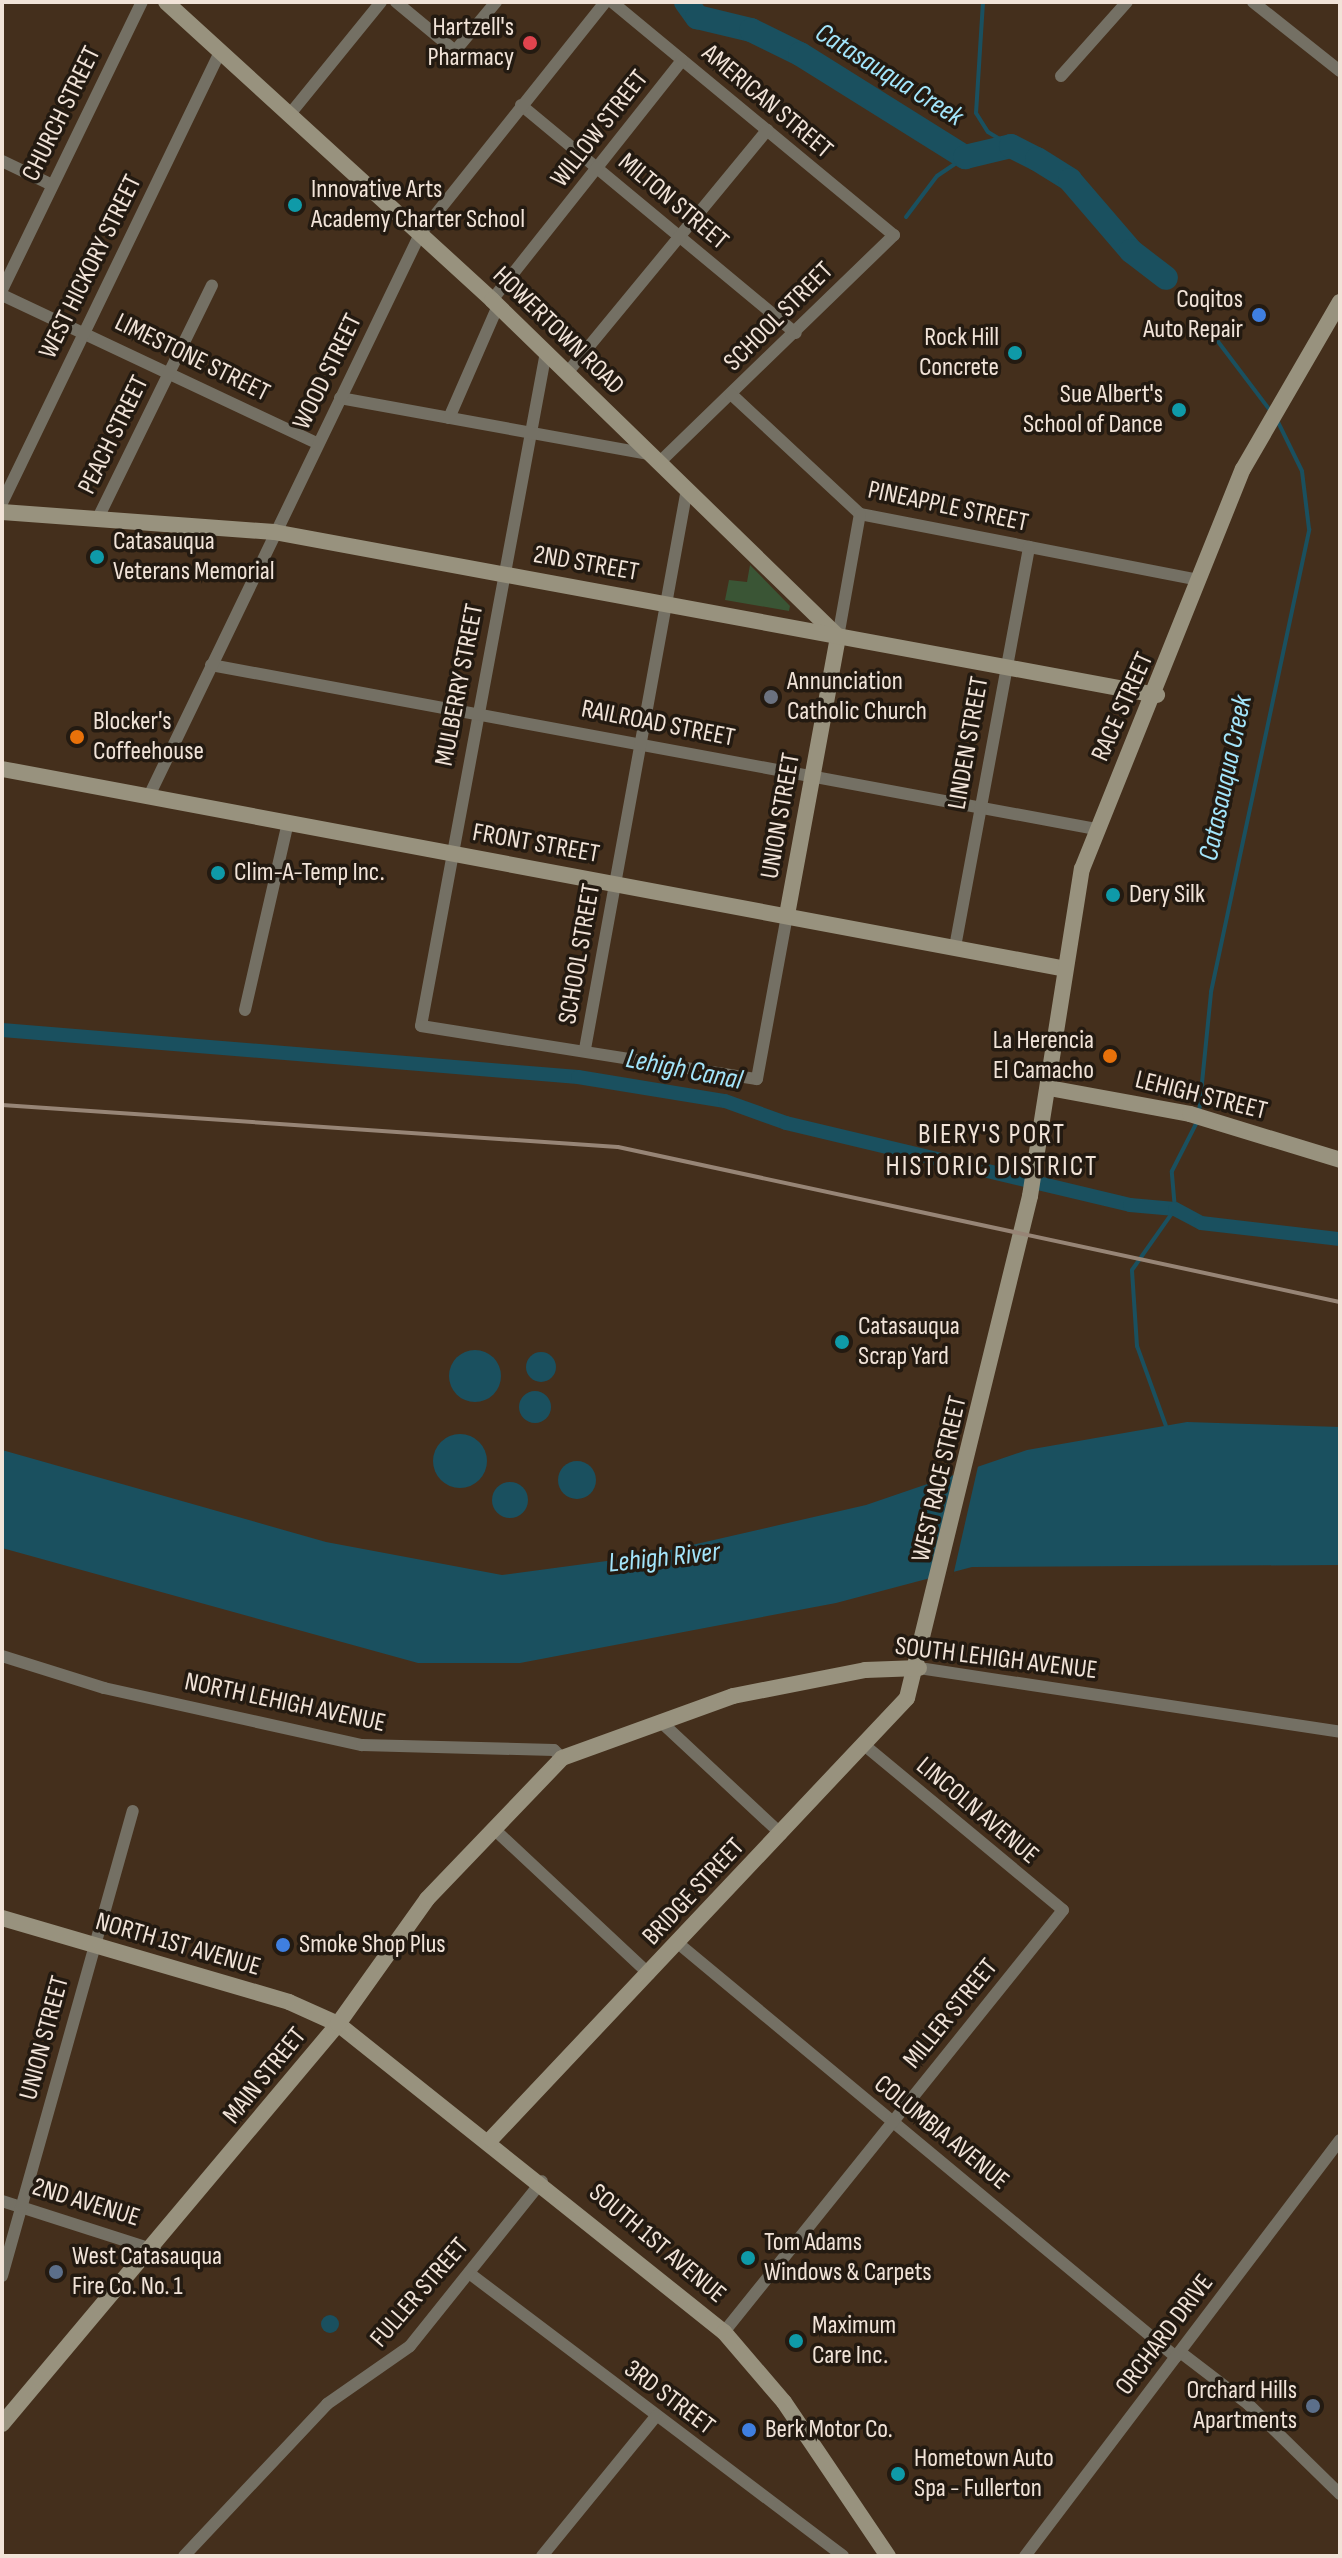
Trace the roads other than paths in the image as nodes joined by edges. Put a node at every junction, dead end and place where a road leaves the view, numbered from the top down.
1 (142, 2) edge
2 (166, 2) edge
3 (381, 2) edge
4 (396, 2) edge
5 (496, 2) edge
6 (605, 2) edge
7 (612, 2) edge
8 (1127, 2) edge
9 (1253, 2) edge
10 (221, 50) junction
11 (682, 60) junction
12 (1340, 71) edge
13 (1061, 76) dead end
14 (521, 105) junction
15 (290, 114) junction
16 (767, 130) junction
17 (2, 161) edge
18 (598, 168) junction
19 (52, 185) junction
20 (420, 234) junction
21 (894, 235) joint
22 (680, 236) junction
23 (212, 285) dead end
24 (2, 292) edge
25 (1340, 302) edge
26 (495, 303) junction
27 (85, 331) junction
28 (796, 333) junction
29 (546, 352) junction
30 (170, 372) junction
31 (567, 373) junction
32 (731, 394) junction
33 (340, 398) junction
34 (449, 418) junction
35 (530, 432) junction
36 (317, 443) junction
37 (656, 459) junction
38 (687, 489) junction
39 (2, 503) edge
40 (2, 512) edge
41 (860, 514) junction
42 (98, 518) junction
43 (274, 532) junction
44 (1029, 547) junction
45 (504, 574) junction
46 (1200, 580) junction
47 (666, 603) junction
48 (838, 637) junction
49 (211, 665) junction
50 (1005, 667) junction
51 (1157, 695) junction
52 (477, 712) junction
53 (640, 743) junction
54 (2, 769) edge
55 (813, 775) junction
56 (148, 798) junction
57 (980, 806) junction
58 (288, 822) junction
59 (1096, 829) junction
60 (451, 852) junction
61 (615, 883) junction
62 (787, 915) junction
63 (955, 947) junction
64 (1061, 968) junction
65 (245, 1010) dead end
66 (585, 1049) junction
67 (1049, 1088) junction
68 (1340, 1160) edge
69 (1036, 1161) joint
70 (2, 1656) edge
71 (919, 1668) junction
72 (660, 1721) junction
73 (1340, 1732) edge
74 (864, 1745) junction
75 (562, 1758) junction
76 (133, 1811) dead end
77 (493, 1828) junction
78 (781, 1834) junction
79 (1063, 1910) joint
80 (2, 1918) edge
81 (679, 1944) junction
82 (95, 1946) junction
83 (649, 1974) junction
84 (338, 2024) junction
85 (892, 2123) junction
86 (491, 2139) junction
87 (1340, 2140) edge
88 (542, 2181) junction
89 (2, 2201) edge
90 (22, 2207) junction
91 (155, 2250) junction
92 (469, 2273) junction
93 (2, 2276) edge
94 (724, 2332) junction
95 (1178, 2354) junction
96 (656, 2416) junction
97 (2, 2424) edge
98 (1340, 2494) edge
99 (184, 2556) edge
100 (542, 2556) edge
101 (843, 2556) edge
102 (888, 2556) edge
103 (1025, 2556) edge

1 - 19 street, CHURCH STREET
2 - 10 main road, HOWERTOWN ROAD
3 - 15 street
4 - 5 street
6 - 14 street, WOOD STREET
7 - 11 street, AMERICAN STREET
8 - 13 street
9 - 12 street
10 - 15 main road, HOWERTOWN ROAD
10 - 27 street, WEST HICKORY STREET
11 - 16 street, AMERICAN STREET
11 - 18 street, WILLOW STREET
14 - 18 street, MILTON STREET
14 - 20 street, WOOD STREET
15 - 20 main road, HOWERTOWN ROAD
16 - 21 street, AMERICAN STREET
16 - 22 street
17 - 19 street
18 - 22 street, MILTON STREET
18 - 26 street, WILLOW STREET
19 - 24 street, CHURCH STREET
20 - 26 main road, HOWERTOWN ROAD
20 - 33 street, WOOD STREET
21 - 28 street, SCHOOL STREET
22 - 28 street, MILTON STREET
22 - 31 street
23 - 30 street, PEACH STREET
24 - 27 street, LIMESTONE STREET
25 - 46 main road, RACE STREET
26 - 29 main road, HOWERTOWN ROAD
26 - 34 street, WILLOW STREET
27 - 30 street, LIMESTONE STREET
27 - 39 street, WEST HICKORY STREET
28 - 32 street, SCHOOL STREET
29 - 31 main road, HOWERTOWN ROAD
29 - 35 street, MULBERRY STREET
30 - 36 street, LIMESTONE STREET
30 - 42 street, PEACH STREET
31 - 37 main road, HOWERTOWN ROAD
32 - 37 street, SCHOOL STREET
32 - 41 street, PINEAPPLE STREET
33 - 34 street
33 - 36 street, WOOD STREET
34 - 35 street
35 - 37 street
35 - 45 street, MULBERRY STREET
36 - 43 street, WOOD STREET
37 - 38 main road, HOWERTOWN ROAD
38 - 47 street, SCHOOL STREET
38 - 48 main road, HOWERTOWN ROAD
40 - 42 main road, 2ND STREET
41 - 44 street, PINEAPPLE STREET
41 - 48 street, UNION STREET
42 - 43 main road, 2ND STREET
43 - 45 main road, 2ND STREET
43 - 49 street, WOOD STREET
44 - 46 street, PINEAPPLE STREET
44 - 50 street, LINDEN STREET
45 - 47 main road, 2ND STREET
45 - 52 street, MULBERRY STREET
46 - 51 main road, RACE STREET
47 - 48 main road, 2ND STREET
47 - 53 street, SCHOOL STREET
48 - 50 main road, 2ND STREET
48 - 55 main road, UNION STREET
49 - 52 street, RAILROAD STREET
49 - 56 street, WOOD STREET
50 - 51 main road, 2ND STREET
50 - 57 street, LINDEN STREET
51 - 59 main road, RACE STREET
52 - 53 street, RAILROAD STREET
52 - 60 street, MULBERRY STREET
53 - 55 street, RAILROAD STREET
53 - 61 street, SCHOOL STREET
54 - 56 main road, FRONT STREET
55 - 57 street, RAILROAD STREET
55 - 62 main road, UNION STREET
56 - 58 main road, FRONT STREET
57 - 59 street, RAILROAD STREET
57 - 63 street, LINDEN STREET
58 - 60 main road, FRONT STREET
58 - 65 street
59 - 64 main road, RACE STREET
60 - 61 main road, FRONT STREET
60 - 66 street, MULBERRY STREET
61 - 62 main road, FRONT STREET
61 - 66 street, SCHOOL STREET
62 - 63 main road, FRONT STREET
62 - 66 street, UNION STREET
63 - 64 main road, FRONT STREET
64 - 67 main road, RACE STREET
67 - 68 main road, LEHIGH STREET
67 - 69 main road, RACE STREET
69 - 71 main road, WEST RACE STREET
70 - 75 street, NORTH LEHIGH AVENUE
71 - 72 main road, SOUTH LEHIGH AVENUE
71 - 73 street, SOUTH LEHIGH AVENUE
71 - 74 main road, BRIDGE STREET
72 - 75 main road, SOUTH LEHIGH AVENUE
72 - 78 street
74 - 78 main road, BRIDGE STREET
74 - 79 street, LINCOLN AVENUE
75 - 77 main road, MAIN STREET
76 - 82 street, UNION STREET
77 - 83 street
77 - 84 main road, MAIN STREET
78 - 81 main road, BRIDGE STREET
79 - 85 street, MILLER STREET
80 - 82 main road, NORTH 1ST AVENUE
81 - 83 main road, BRIDGE STREET
81 - 85 street, COLUMBIA AVENUE
82 - 84 main road, NORTH 1ST AVENUE
82 - 90 street, UNION STREET
83 - 86 main road, BRIDGE STREET
84 - 86 main road, SOUTH 1ST AVENUE
84 - 91 main road, MAIN STREET
85 - 94 street, MILLER STREET
85 - 95 street, COLUMBIA AVENUE
86 - 88 main road, SOUTH 1ST AVENUE
87 - 95 street, ORCHARD DRIVE
88 - 92 street, FULLER STREET
88 - 94 main road, SOUTH 1ST AVENUE
89 - 90 street, 2ND AVENUE
90 - 91 street, 2ND AVENUE
90 - 93 street, UNION STREET
91 - 97 main road, MAIN STREET
92 - 96 street, 3RD STREET
92 - 99 street, FULLER STREET
94 - 102 main road, SOUTH 1ST AVENUE
95 - 98 street, COLUMBIA AVENUE
95 - 103 street, ORCHARD DRIVE
96 - 100 street
96 - 101 street, 3RD STREET

